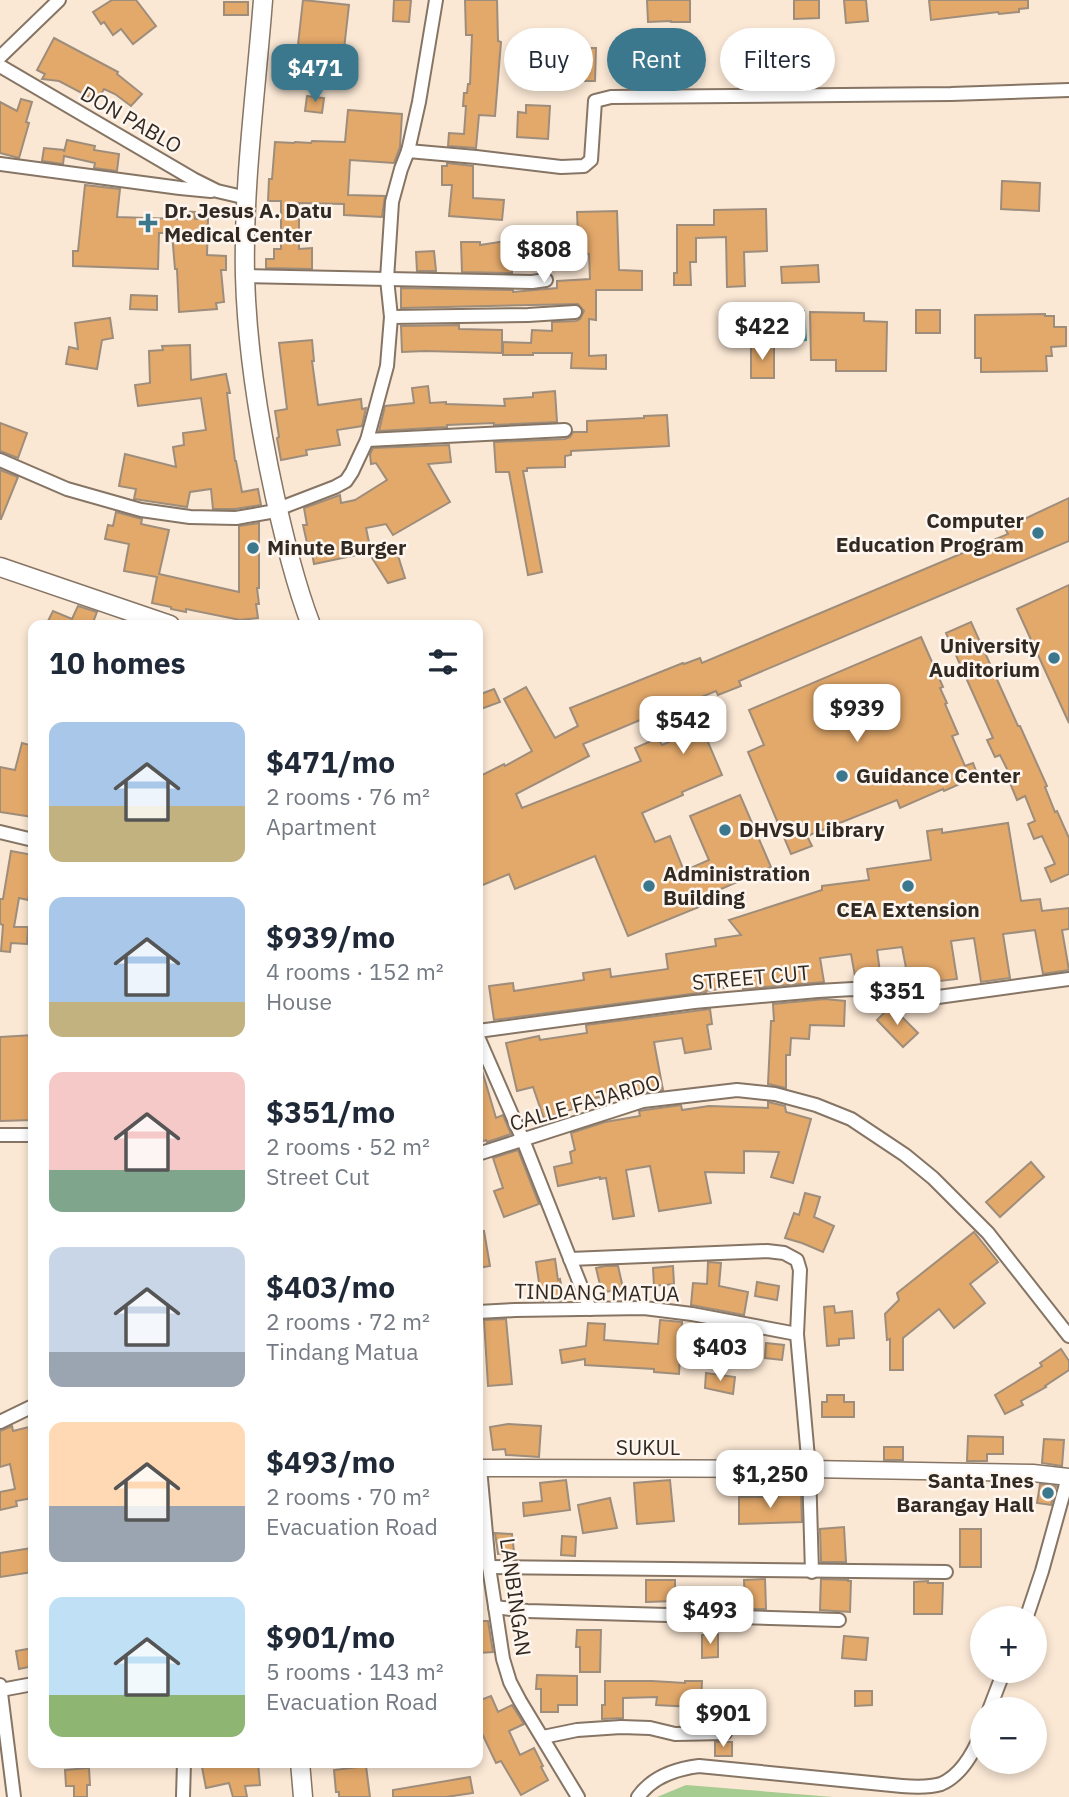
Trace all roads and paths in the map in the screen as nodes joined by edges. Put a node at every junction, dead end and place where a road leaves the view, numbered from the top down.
1 (59, 0) edge
2 (263, 0) edge
3 (436, 0) edge
4 (0, 57) edge
5 (0, 66) edge
6 (1069, 90) edge
7 (408, 151) junction
8 (0, 164) edge
9 (216, 191) junction
10 (247, 198) junction
11 (245, 276) junction
12 (387, 279) junction
13 (546, 280) dead end
14 (575, 312) dead end
15 (391, 317) junction
16 (565, 430) dead end
17 (367, 440) junction
18 (0, 460) edge
19 (278, 510) junction
20 (0, 567) edge
21 (304, 607) junction
22 (155, 620) edge
23 (300, 620) edge
24 (309, 620) edge
25 (0, 832) edge
26 (28, 838) edge
27 (1069, 979) edge
28 (483, 1030) edge
29 (483, 1048) edge
30 (0, 1135) edge
31 (28, 1135) edge
32 (523, 1140) junction
33 (483, 1152) edge
34 (570, 1259) junction
35 (590, 1309) junction
36 (483, 1312) edge
37 (797, 1334) junction
38 (1069, 1336) edge
39 (28, 1408) edge
40 (0, 1422) edge
41 (483, 1468) edge
42 (809, 1469) junction
43 (1069, 1477) edge
44 (483, 1508) edge
45 (489, 1567) junction
46 (812, 1572) junction
47 (946, 1572) dead end
48 (1030, 1606) edge
49 (495, 1607) junction
50 (839, 1620) dead end
51 (28, 1685) edge
52 (1, 1691) edge
53 (725, 1733) dead end
54 (543, 1737) junction
55 (970, 1758) edge
56 (184, 1768) edge
57 (301, 1768) edge
58 (14, 1797) edge
59 (183, 1797) edge
60 (303, 1797) edge
61 (578, 1797) edge
62 (638, 1797) edge

1 - 4 street
2 - 10 main road
3 - 7 street
5 - 9 street, DON PABLO
6 - 7 street
7 - 12 street
8 - 9 street
9 - 10 street, DON PABLO
10 - 11 main road
11 - 12 street
11 - 19 main road
12 - 13 street
12 - 15 street
14 - 15 street
15 - 17 street
16 - 17 street
17 - 19 street
18 - 19 street
19 - 21 main road
20 - 22 main road
21 - 23 main road
21 - 24 main road
25 - 26 street
27 - 28 street, STREET CUT
29 - 32 street
30 - 31 street
32 - 33 street, CALLE FAJARDO
32 - 34 street
32 - 38 street, CALLE FAJARDO
34 - 35 street
34 - 37 street
35 - 36 street, TINDANG MATUA
35 - 37 street, TINDANG MATUA
37 - 42 street
39 - 40 street
41 - 42 street, SUKUL
42 - 43 street, SUKUL
42 - 46 street
43 - 48 street
44 - 45 street, LANBINGAN
45 - 46 street
45 - 49 street, LANBINGAN
46 - 47 street
49 - 50 street
49 - 54 street, LANBINGAN
51 - 52 street
52 - 58 street
53 - 54 street
54 - 61 street, LANBINGAN
55 - 62 street
56 - 59 street
57 - 60 main road

